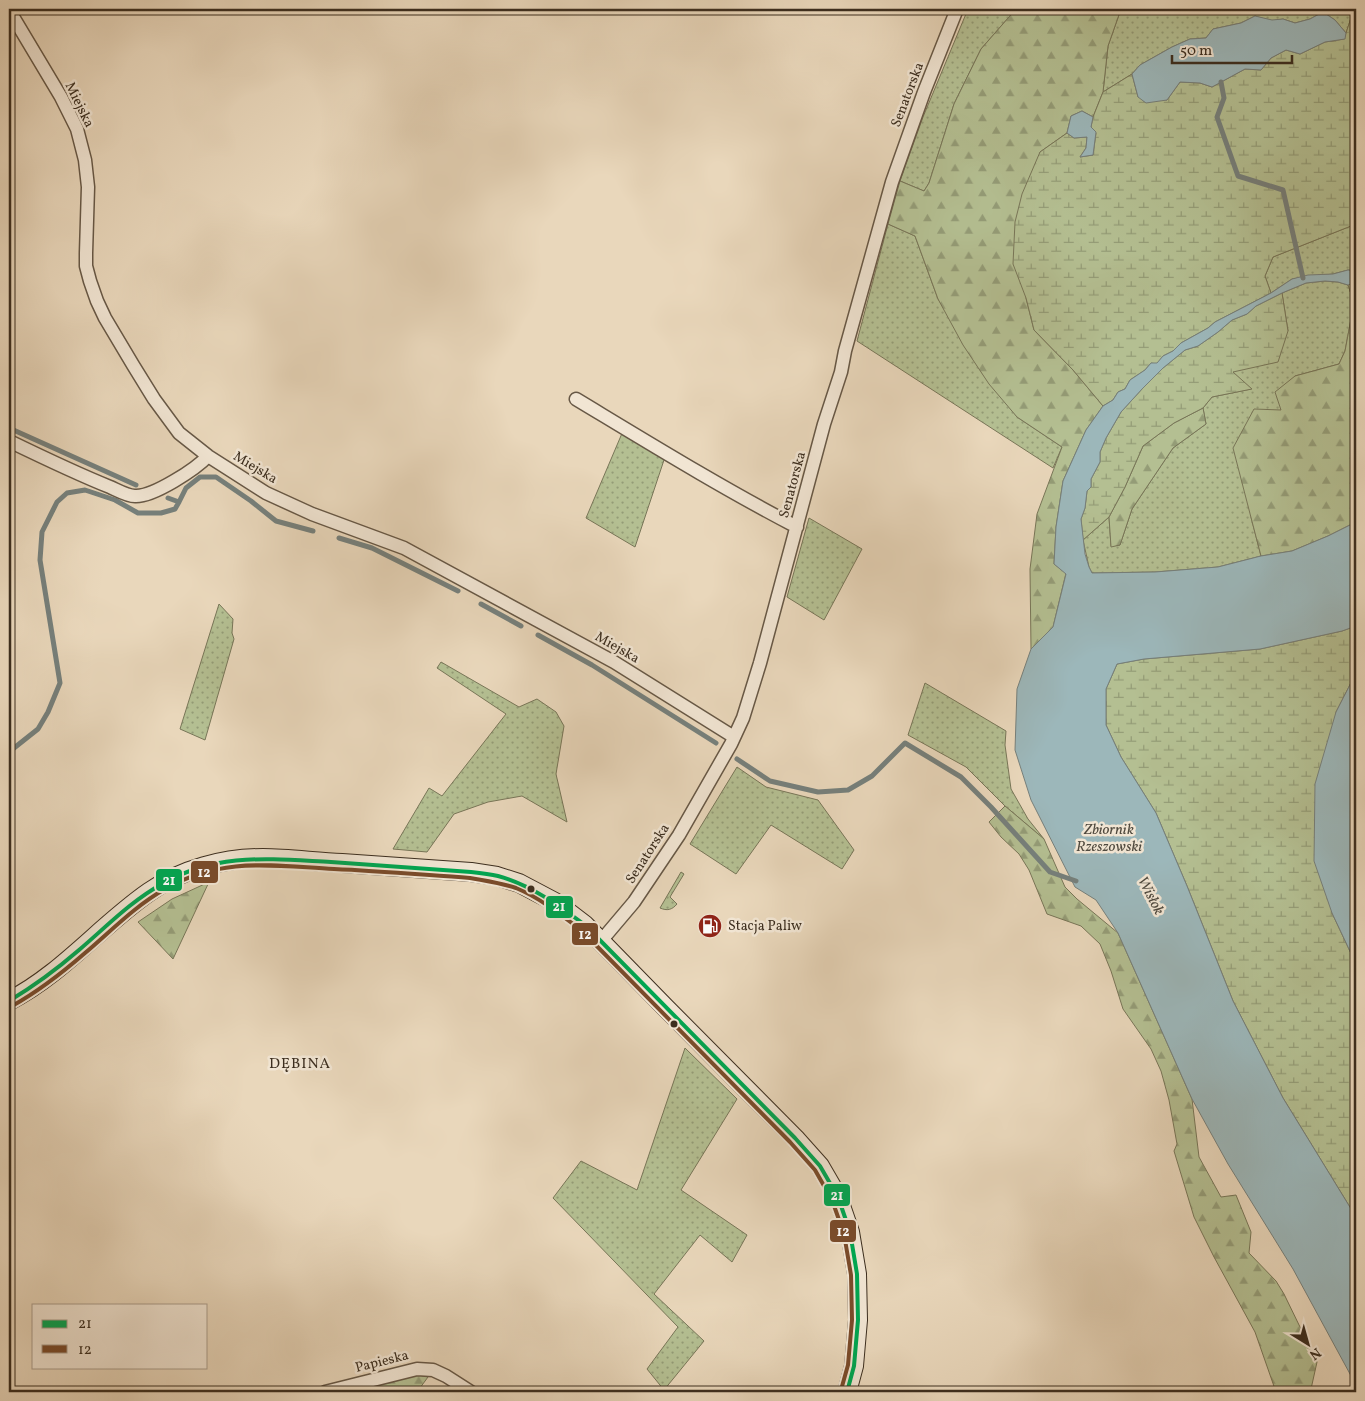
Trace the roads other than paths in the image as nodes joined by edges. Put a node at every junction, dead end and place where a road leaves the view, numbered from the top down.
1 (957, 9) edge
2 (9, 10) edge
3 (576, 399) dead end
4 (9, 441) edge
5 (208, 456) junction
6 (797, 527) junction
7 (734, 737) junction
8 (601, 941) junction
9 (9, 1001) edge
10 (325, 1392) edge
11 (471, 1392) edge
12 (847, 1392) edge

1 - 6 street, Senatorska
2 - 5 street, Miejska
3 - 6 street
4 - 5 street
5 - 7 street, Miejska
6 - 7 street, Senatorska
7 - 8 street, Senatorska
8 - 9 street
8 - 12 street
10 - 11 street, Papieska

